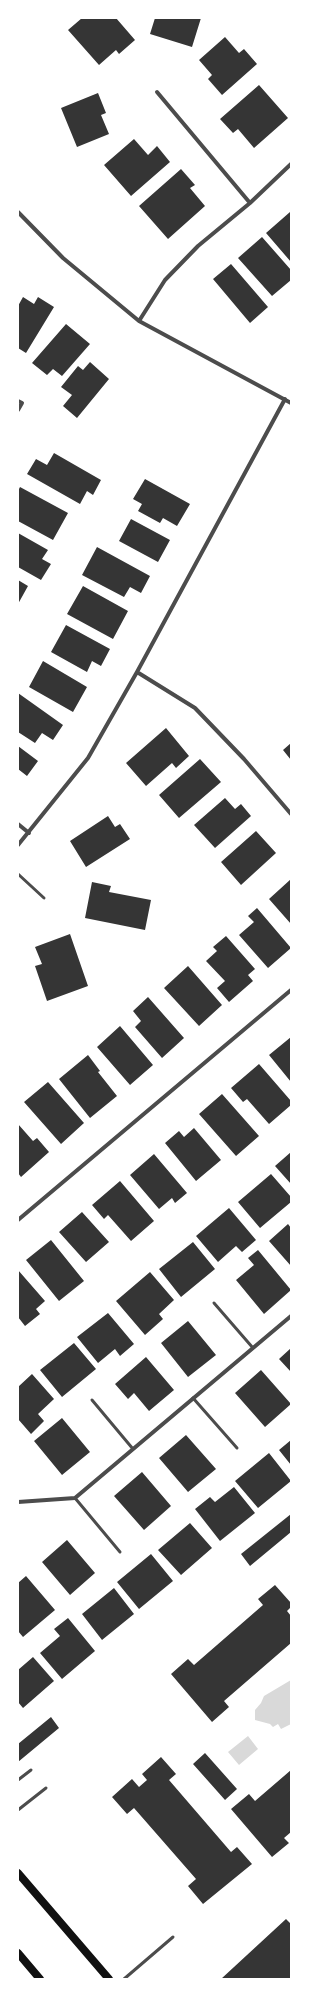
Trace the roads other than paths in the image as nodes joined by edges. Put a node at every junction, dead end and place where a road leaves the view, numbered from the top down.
1 (157, 92) dead end
2 (291, 164) edge
3 (250, 203) junction
4 (18, 212) edge
5 (139, 321) junction
6 (285, 399) junction
7 (20, 402) edge
8 (291, 403) edge
9 (18, 410) edge
10 (137, 672) junction
11 (291, 814) edge
12 (18, 824) edge
13 (29, 833) junction
14 (18, 845) edge
15 (18, 874) edge
16 (44, 898) dead end
17 (291, 990) edge
18 (18, 1220) edge
19 (214, 1303) dead end
20 (291, 1316) edge
21 (253, 1348) junction
22 (193, 1398) junction
23 (92, 1400) dead end
24 (237, 1448) dead end
25 (133, 1449) junction
26 (75, 1498) junction
27 (18, 1502) edge
28 (120, 1552) dead end
29 (31, 1770) dead end
30 (18, 1780) edge
31 (46, 1788) dead end
32 (18, 1810) edge
33 (18, 1873) edge
34 (174, 1937) dead end
35 (18, 1953) edge
36 (40, 1979) edge
37 (109, 1979) edge
38 (124, 1979) edge

1 - 3 street
2 - 3 street
3 - 5 street
4 - 5 street
5 - 6 street
6 - 8 street
6 - 10 street
7 - 9 street
10 - 11 street
10 - 13 street
12 - 13 street
13 - 14 street
15 - 16 lane
17 - 18 street
19 - 21 lane
20 - 21 street
21 - 22 street
22 - 24 lane
22 - 25 street
23 - 25 lane
25 - 26 street
26 - 27 street
26 - 28 lane
29 - 30 lane
31 - 32 lane
33 - 37 main road
34 - 38 lane
35 - 36 main road

